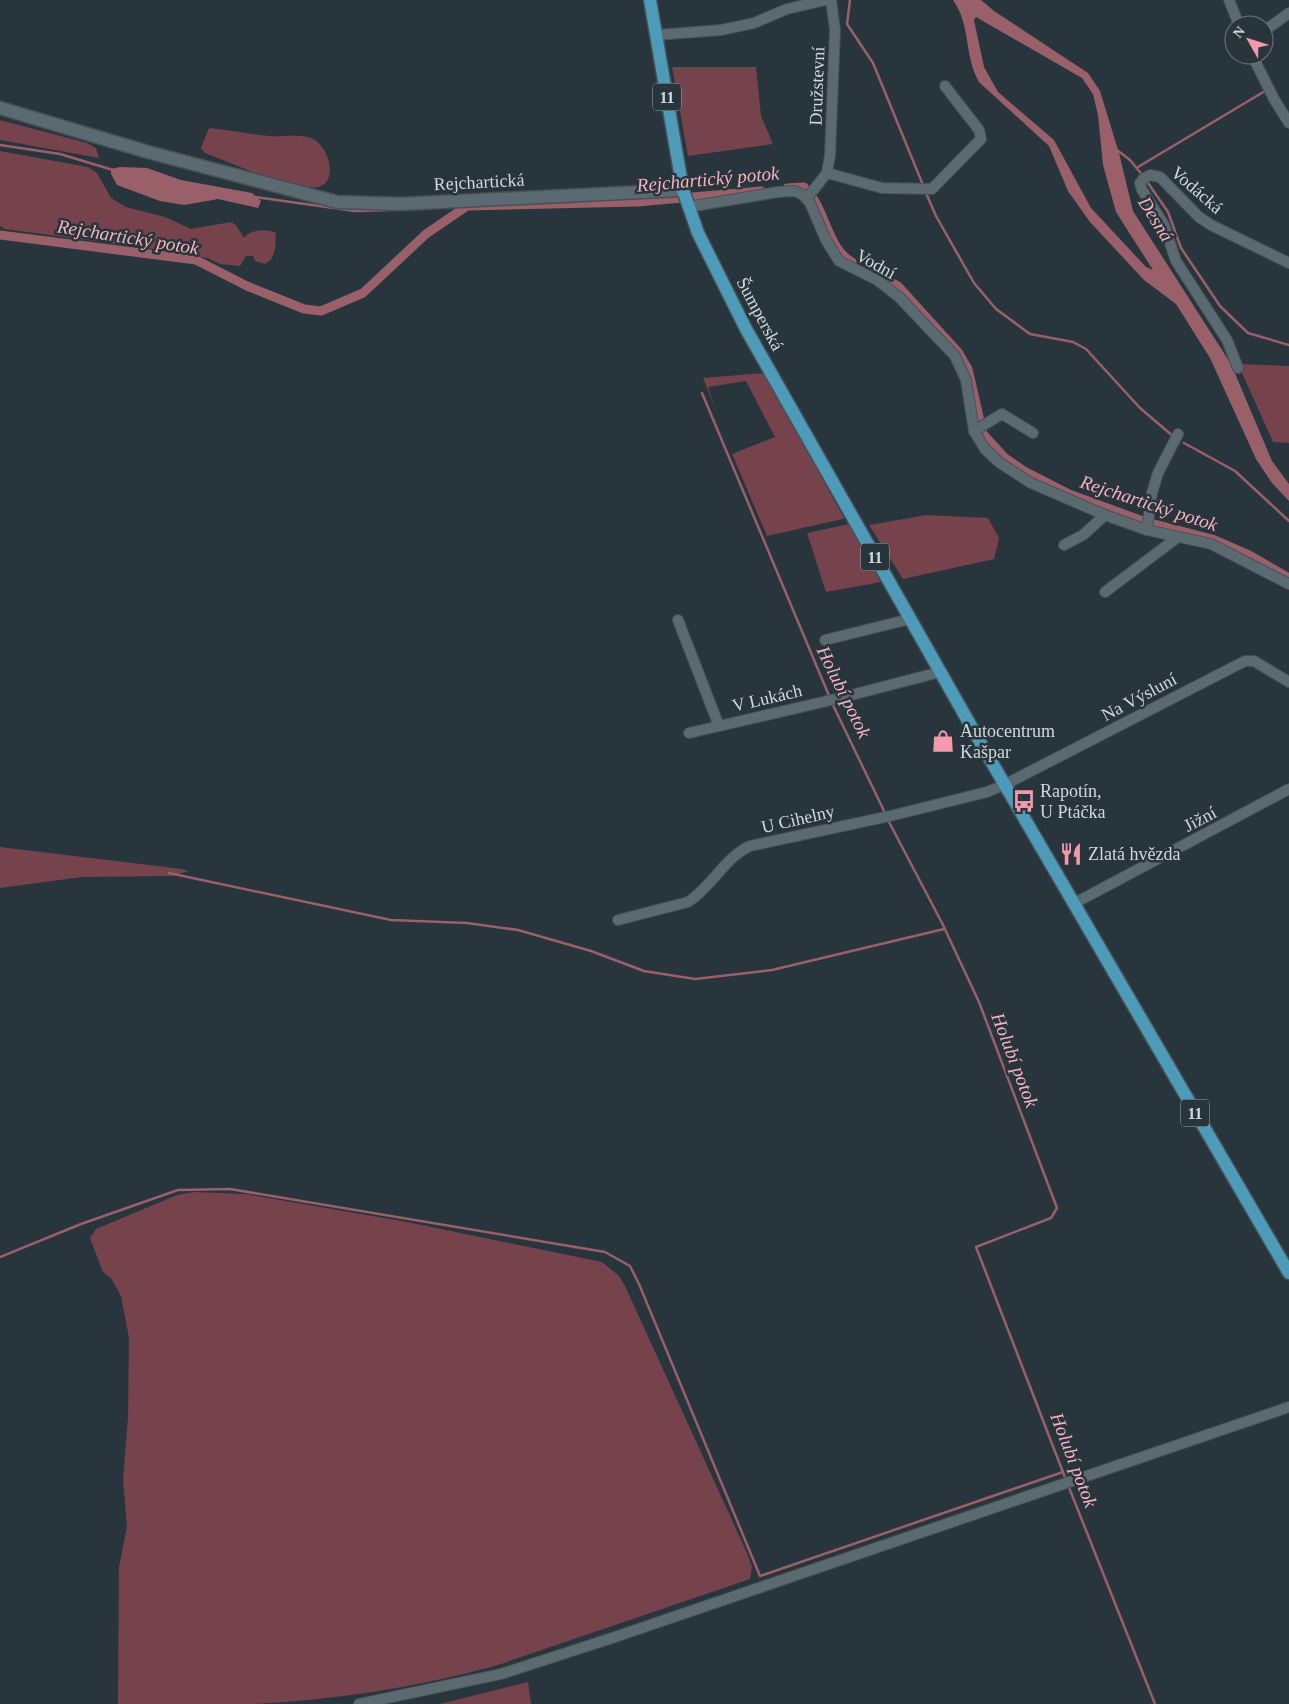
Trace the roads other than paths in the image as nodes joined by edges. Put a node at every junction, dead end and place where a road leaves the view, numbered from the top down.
1 (650, 0) edge
2 (826, 0) edge
3 (831, 0) edge
4 (1229, 0) edge
5 (1289, 13) edge
6 (1236, 15) edge
7 (1274, 24) edge
8 (656, 34) junction
9 (1257, 65) edge
10 (945, 86) dead end
11 (0, 108) edge
12 (1289, 123) edge
13 (827, 173) junction
14 (810, 193) junction
15 (686, 199) junction
16 (1289, 262) edge
17 (1238, 368) dead end
18 (978, 428) junction
19 (1033, 433) dead end
20 (1178, 434) dead end
21 (1105, 515) junction
22 (1148, 525) junction
23 (1178, 537) junction
24 (1064, 545) dead end
25 (1289, 584) edge
26 (1105, 592) dead end
27 (910, 619) junction
28 (678, 620) dead end
29 (825, 640) dead end
30 (940, 672) junction
31 (1289, 682) edge
32 (719, 726) junction
33 (690, 732) dead end
34 (1004, 786) junction
35 (1289, 789) edge
36 (1073, 904) junction
37 (618, 920) dead end
38 (1289, 1273) edge
39 (1289, 1407) edge
40 (359, 1704) edge

1 - 8 main road, Šumperská / 11
2 - 8 street
3 - 13 street, Družstevní
4 - 6 street
5 - 7 street
8 - 15 main road, Šumperská / 11
9 - 12 street
10 - 13 street
11 - 15 street, Rejchartická
13 - 14 street
14 - 15 street
14 - 18 street, Vodní
15 - 27 main road, Šumperská / 11
16 - 17 street, Vodácká
18 - 19 street
18 - 21 street, Vodní
20 - 22 street
21 - 22 street, Vodní
21 - 24 street
22 - 23 street, Vodní
23 - 25 street, Vodní
23 - 26 street
27 - 29 street
27 - 30 main road, Šumperská / 11
28 - 32 street, V Lukách
30 - 32 street, V Lukách
30 - 34 main road, Šumperská / 11
31 - 34 street, Na Výsluní
32 - 33 street, V Lukách
34 - 36 main road, Šumperská / 11
34 - 37 street, U Cihelny
35 - 36 street, Jižní
36 - 38 main road, 11
39 - 40 street

